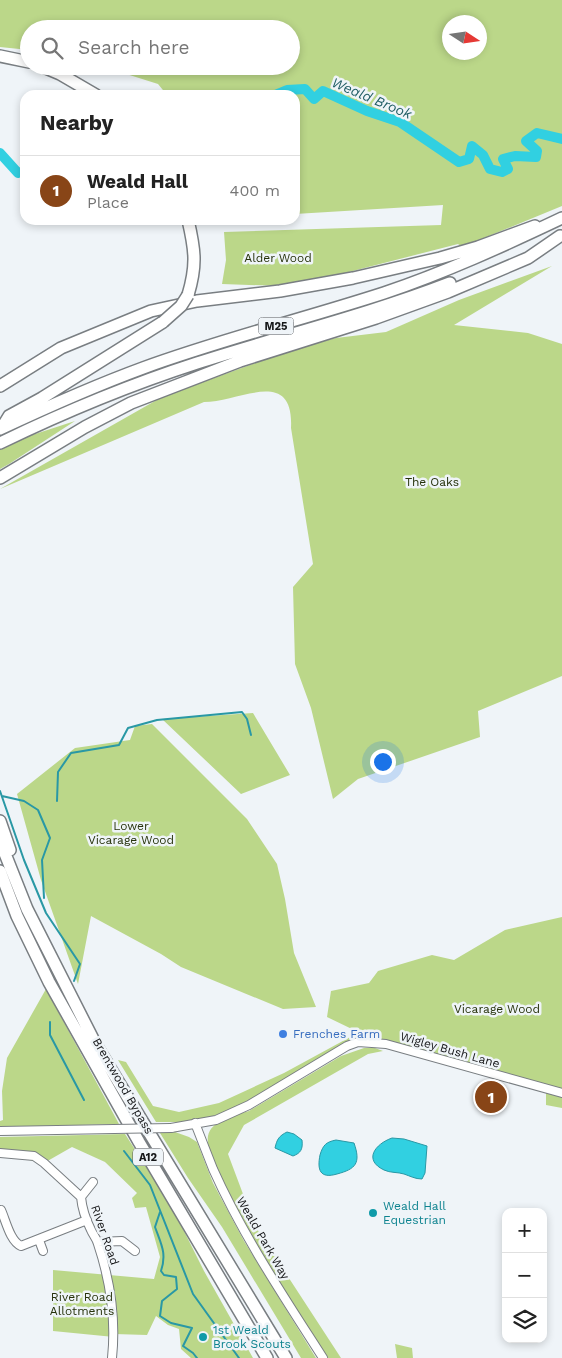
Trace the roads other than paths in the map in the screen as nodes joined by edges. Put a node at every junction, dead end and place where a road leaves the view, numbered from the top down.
1 (0, 56) edge
2 (20, 60) edge
3 (62, 75) edge
4 (87, 90) edge
5 (557, 221) edge
6 (190, 225) edge
7 (561, 235) edge
8 (271, 341) junction
9 (0, 386) edge
10 (131, 404) junction
11 (0, 429) edge
12 (0, 443) edge
13 (0, 478) edge
14 (0, 821) edge
15 (0, 841) edge
16 (0, 871) edge
17 (27, 909) junction
18 (562, 1093) edge
19 (195, 1123) junction
20 (0, 1131) edge
21 (0, 1153) edge
22 (93, 1182) dead end
23 (81, 1197) junction
24 (2, 1210) dead end
25 (87, 1220) junction
26 (39, 1240) junction
27 (98, 1242) junction
28 (43, 1251) dead end
29 (135, 1251) dead end
30 (112, 1358) edge
31 (267, 1358) edge
32 (286, 1358) edge
33 (323, 1358) edge

1 - 2 highway
3 - 4 highway
5 - 9 highway, M25
5 - 11 highway, M25
6 - 11 highway, M25, bridge
7 - 8 highway, M25
7 - 10 highway, M25
8 - 10 highway, M25
8 - 12 highway, M25
10 - 13 highway, M25
14 - 17 highway, A12
15 - 17 highway, A12
16 - 31 highway, Brentwood Bypass / A12
17 - 32 highway, Brentwood Bypass / A12
18 - 19 street, Wigley Bush Lane
19 - 20 street, Wigley Bush Lane, bridge
19 - 33 street, Weald Park Way
21 - 23 street
22 - 23 street, River Road
23 - 25 street, River Road
24 - 26 street
25 - 26 street
25 - 27 street, River Road
26 - 28 street
27 - 29 street
27 - 30 street, River Road

